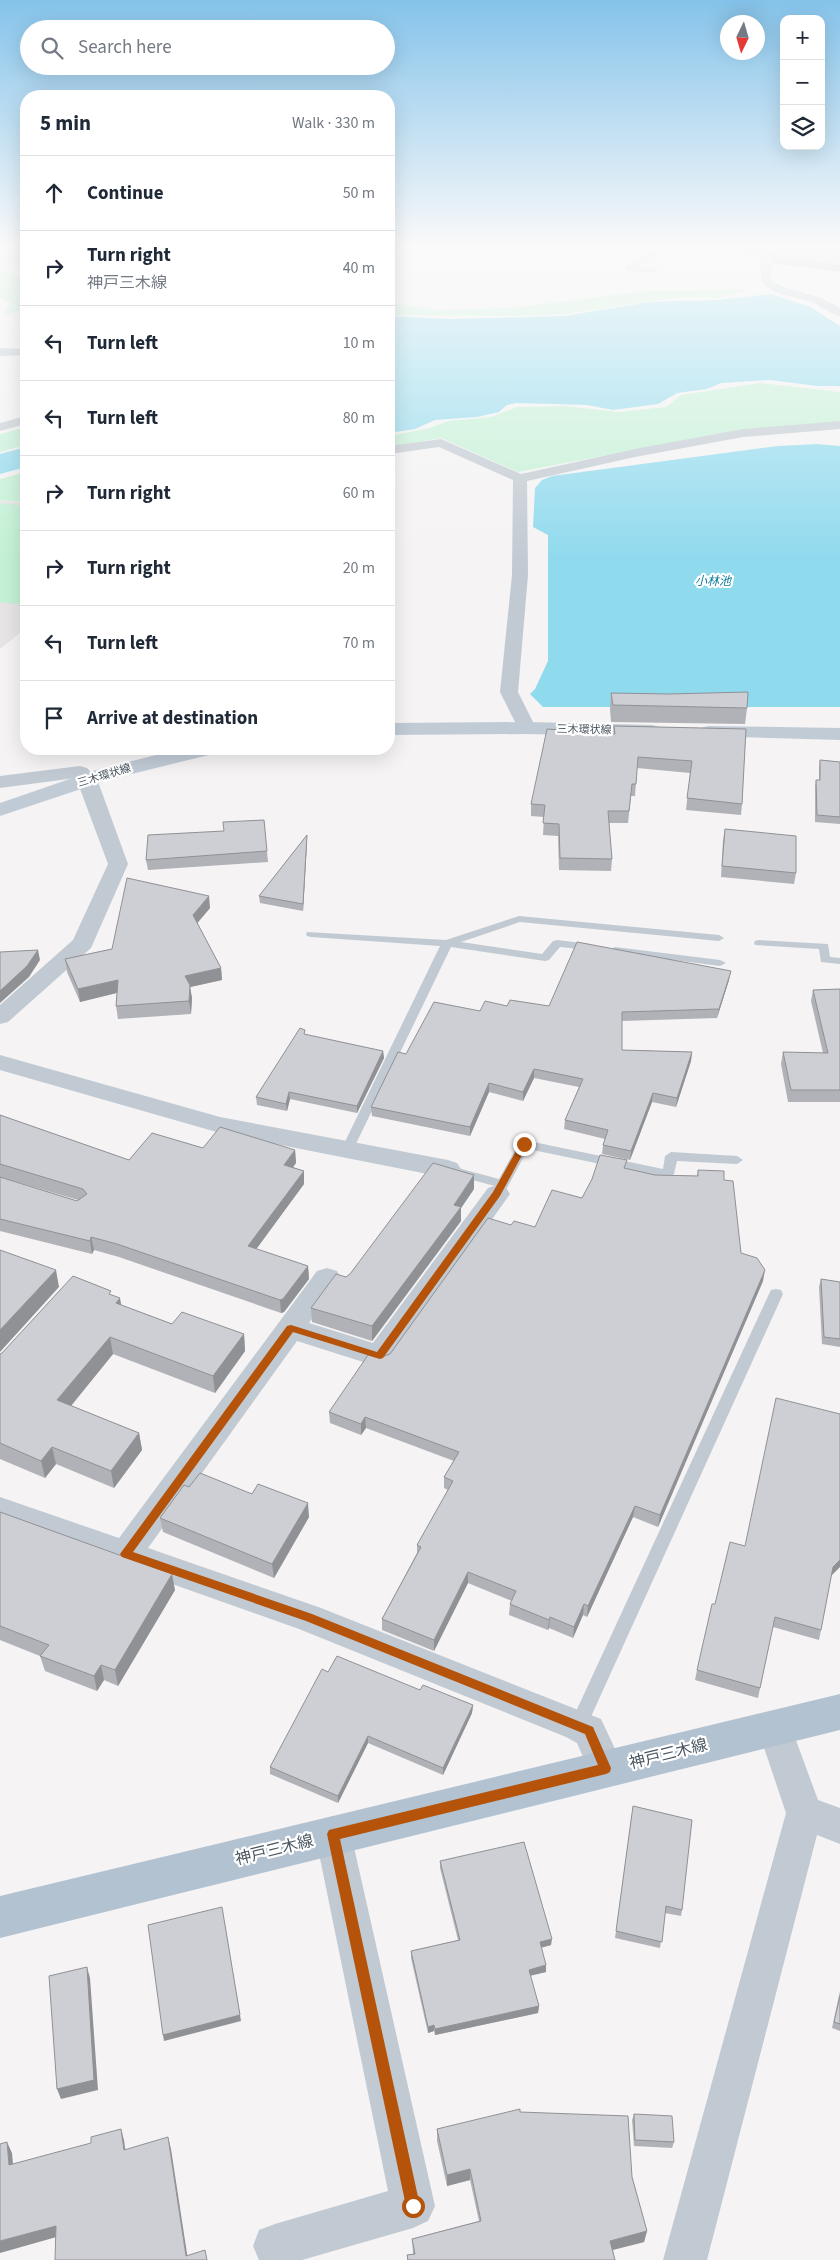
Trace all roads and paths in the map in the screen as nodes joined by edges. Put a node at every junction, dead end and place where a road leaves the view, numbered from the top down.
1 (0, 352) edge
2 (20, 352) edge
3 (20, 422) edge
4 (840, 425) edge
5 (0, 427) edge
6 (395, 449) edge
7 (520, 478) junction
8 (527, 728) junction
9 (395, 729) edge
10 (840, 734) edge
11 (174, 755) edge
12 (87, 779) junction
13 (0, 782) edge
14 (0, 810) edge
15 (312, 934) dead end
16 (719, 938) dead end
17 (447, 943) junction
18 (759, 943) dead end
19 (840, 961) edge
20 (720, 963) dead end
21 (0, 1017) edge
22 (0, 1062) edge
23 (347, 1150) junction
24 (737, 1160) dead end
25 (448, 1169) joint
26 (500, 1189) junction
27 (327, 1278) dead end
28 (776, 1294) dead end
29 (291, 1328) junction
30 (0, 1510) edge
31 (126, 1554) junction
32 (840, 1712) edge
33 (578, 1726) junction
34 (775, 1727) junction
35 (606, 1768) junction
36 (804, 1813) junction
37 (840, 1826) edge
38 (333, 1834) junction
39 (0, 1916) edge
40 (275, 2246) dead end
41 (685, 2260) edge

1 - 2 street
3 - 5 street
4 - 7 street
6 - 7 street
7 - 8 street
8 - 9 main road, 三木環状線
8 - 10 main road, 三木環状線
11 - 12 main road, 三木環状線
12 - 13 street
12 - 14 main road, 三木環状線
12 - 21 street
15 - 17 lane
16 - 17 lane
17 - 20 lane
17 - 23 lane
18 - 19 lane
22 - 23 street
23 - 25 street
24 - 26 lane
25 - 26 lane
26 - 29 street
27 - 29 street
28 - 33 lane
29 - 31 street
30 - 31 street
31 - 33 street
32 - 34 main road, 神戸三木線
33 - 35 street
34 - 35 main road, 神戸三木線
34 - 36 street
35 - 38 main road, 神戸三木線
36 - 37 street
36 - 41 street
38 - 39 main road, 神戸三木線
38 - 40 street

